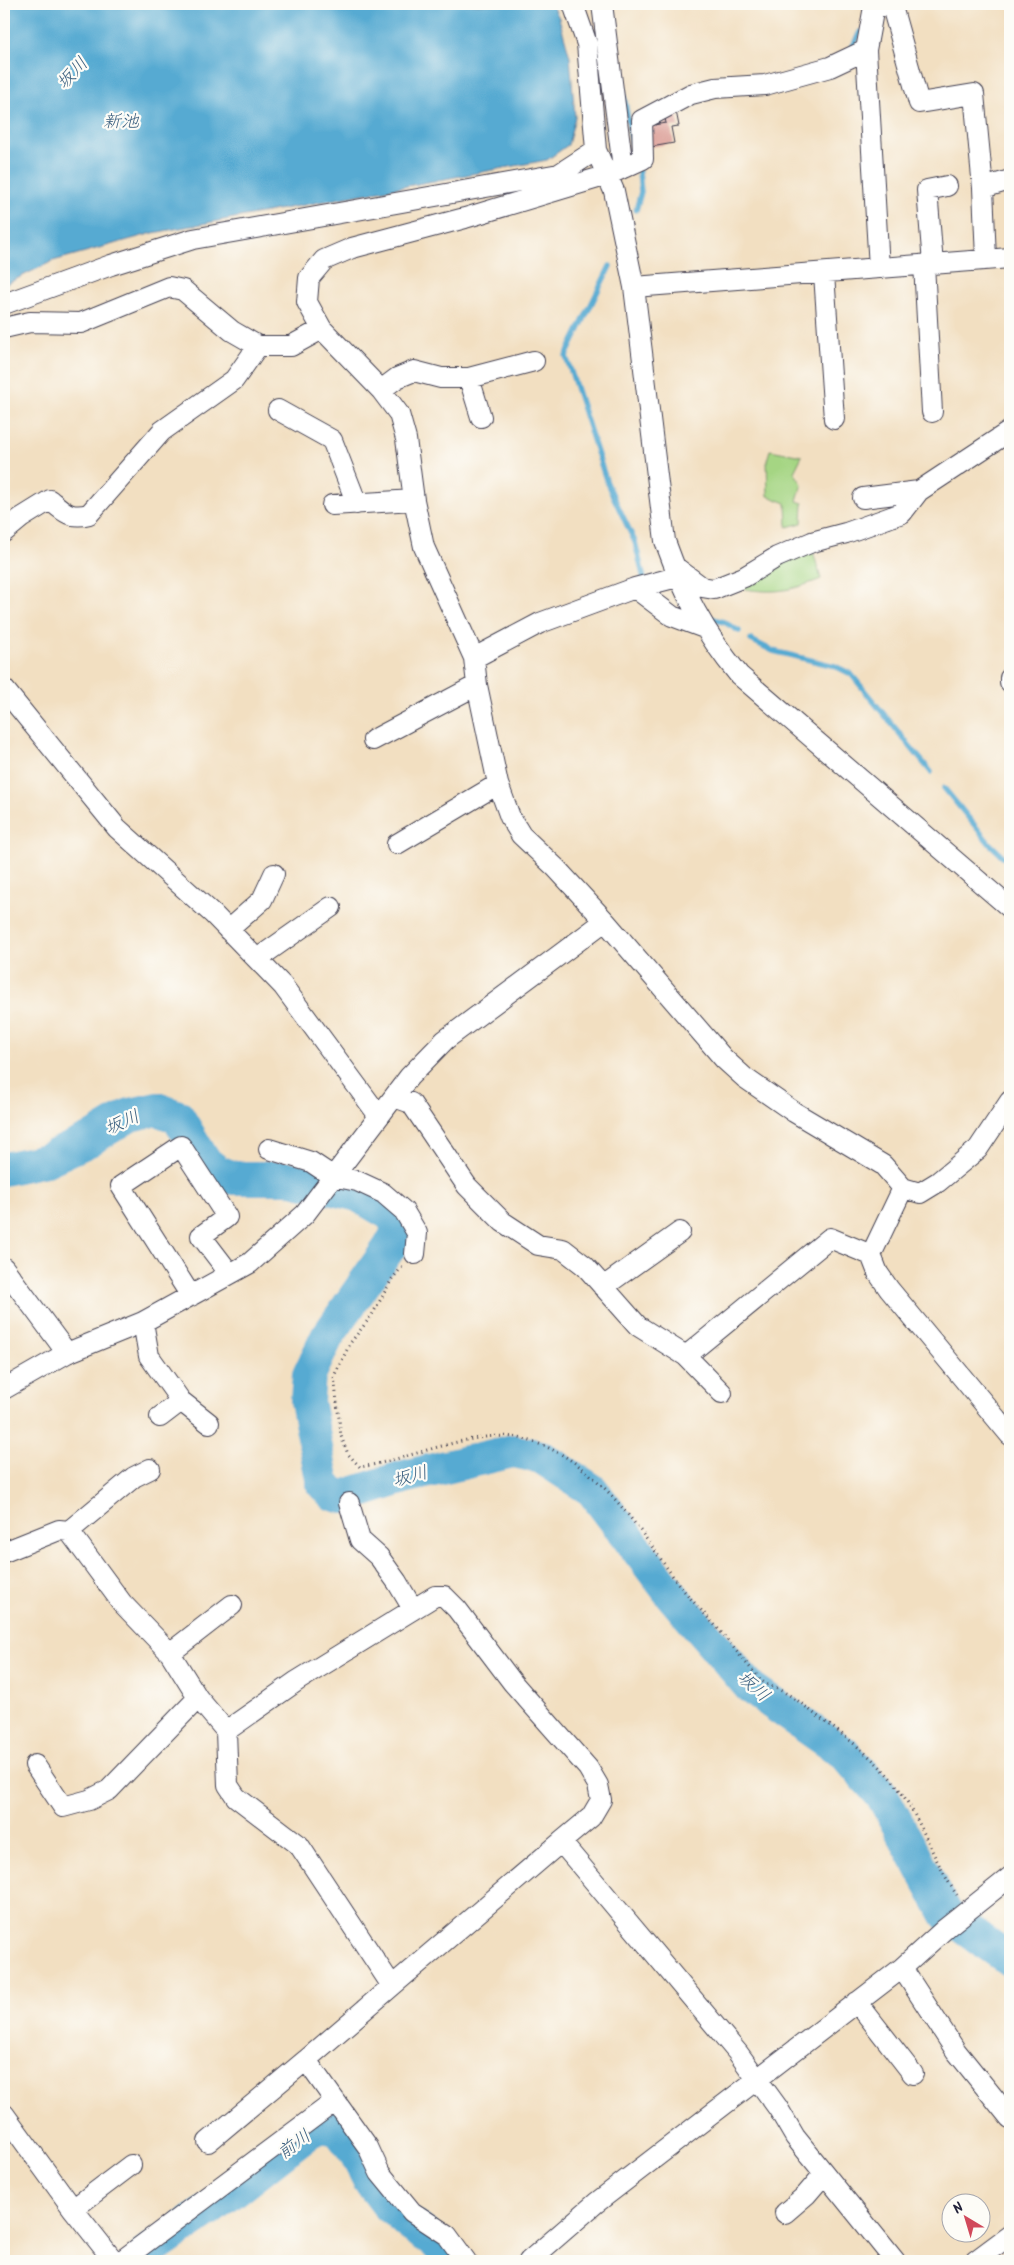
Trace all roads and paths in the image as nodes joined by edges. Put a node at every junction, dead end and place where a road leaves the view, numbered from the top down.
1 (573, 4) edge
2 (602, 4) edge
3 (879, 4) edge
4 (885, 4) edge
5 (866, 50) junction
6 (596, 150) junction
7 (616, 172) junction
8 (1010, 180) edge
9 (947, 186) dead end
10 (983, 188) junction
11 (1010, 258) edge
12 (986, 259) junction
13 (929, 264) junction
14 (879, 268) junction
15 (824, 274) junction
16 (634, 287) junction
17 (4, 304) edge
18 (4, 328) edge
19 (322, 329) junction
20 (258, 346) junction
21 (534, 361) dead end
22 (469, 378) junction
23 (381, 390) junction
24 (278, 410) dead end
25 (932, 412) dead end
26 (481, 417) dead end
27 (834, 419) dead end
28 (1010, 431) edge
29 (918, 491) junction
30 (884, 496) junction
31 (863, 498) dead end
32 (414, 500) junction
33 (357, 504) junction
34 (332, 505) dead end
35 (883, 519) junction
36 (4, 532) edge
37 (675, 571) junction
38 (635, 588) junction
39 (704, 628) junction
40 (474, 658) junction
41 (1010, 678) edge
42 (1010, 682) edge
43 (477, 685) junction
44 (4, 689) edge
45 (373, 740) dead end
46 (498, 784) junction
47 (397, 844) dead end
48 (274, 874) dead end
49 (331, 907) dead end
50 (1010, 908) edge
51 (605, 921) junction
52 (228, 930) junction
53 (257, 959) junction
54 (394, 1097) junction
55 (1010, 1101) edge
56 (379, 1116) junction
57 (269, 1149) dead end
58 (330, 1179) junction
59 (902, 1188) junction
60 (680, 1232) dead end
61 (415, 1254) joint
62 (871, 1255) junction
63 (4, 1268) edge
64 (230, 1274) junction
65 (603, 1287) junction
66 (191, 1296) junction
67 (143, 1322) junction
68 (67, 1353) junction
69 (686, 1356) junction
70 (4, 1389) edge
71 (722, 1393) dead end
72 (180, 1401) junction
73 (160, 1417) dead end
74 (209, 1423) dead end
75 (1010, 1435) edge
76 (150, 1469) dead end
77 (349, 1503) dead end
78 (68, 1531) junction
79 (4, 1552) edge
80 (232, 1605) dead end
81 (413, 1609) junction
82 (170, 1653) junction
83 (198, 1698) junction
84 (226, 1731) junction
85 (35, 1765) dead end
86 (560, 1842) junction
87 (1010, 1877) edge
88 (966, 1912) junction
89 (902, 1968) junction
90 (392, 1986) junction
91 (857, 2002) junction
92 (306, 2060) junction
93 (913, 2074) dead end
94 (756, 2078) junction
95 (334, 2102) junction
96 (4, 2114) edge
97 (1010, 2118) edge
98 (208, 2142) dead end
99 (131, 2165) dead end
100 (824, 2174) junction
101 (73, 2209) junction
102 (784, 2213) dead end
103 (1010, 2235) edge
104 (114, 2261) edge
105 (121, 2261) edge
106 (466, 2261) edge
107 (529, 2261) edge
108 (895, 2261) edge
109 (975, 2261) edge

1 - 6 street
2 - 7 street
3 - 5 street
4 - 10 street
5 - 7 street
5 - 14 street
6 - 7 street
6 - 17 street
7 - 16 street
7 - 19 street
8 - 10 street
9 - 13 street
10 - 12 street
11 - 12 street
12 - 13 street
13 - 14 street
13 - 25 street
14 - 15 street
15 - 16 street
15 - 27 street
16 - 37 street
18 - 20 street
19 - 20 street
19 - 23 street
20 - 36 street
21 - 22 street
22 - 23 street
22 - 26 street
23 - 32 street
24 - 33 street
28 - 29 street
29 - 30 street
29 - 35 street
30 - 31 street
30 - 35 street
32 - 33 street
32 - 40 street
33 - 34 street
35 - 37 street
37 - 38 street
37 - 39 street
38 - 39 street
38 - 40 street
39 - 50 street
40 - 43 street
41 - 42 street
43 - 45 street
43 - 46 street
44 - 52 street
46 - 47 street
46 - 51 street
48 - 52 street
49 - 53 street
51 - 54 street
51 - 59 street
52 - 53 street
53 - 56 street
54 - 56 street
54 - 65 street
55 - 59 street
56 - 58 street
57 - 58 street
58 - 61 street
58 - 64 street
59 - 62 street
60 - 65 street
61 - 88 path
62 - 69 street
62 - 75 street
63 - 68 street
64 - 66 street
64 - 66 street
65 - 69 street
66 - 67 street
67 - 68 street
67 - 72 street
68 - 70 street
69 - 71 street
72 - 73 street
72 - 74 street
76 - 78 street
77 - 81 street
78 - 79 street
78 - 82 street
80 - 82 street
81 - 84 street
81 - 86 street
82 - 83 street
83 - 84 street
83 - 85 street
84 - 90 street
86 - 90 street
86 - 94 street
87 - 88 street
88 - 89 street
89 - 91 street
89 - 97 street
90 - 92 street
91 - 93 street
91 - 94 street
92 - 95 street
92 - 98 street
94 - 100 street
94 - 107 street
95 - 105 street
95 - 106 street
96 - 101 street
99 - 101 street
100 - 102 street
100 - 108 street
101 - 104 street
103 - 109 street

